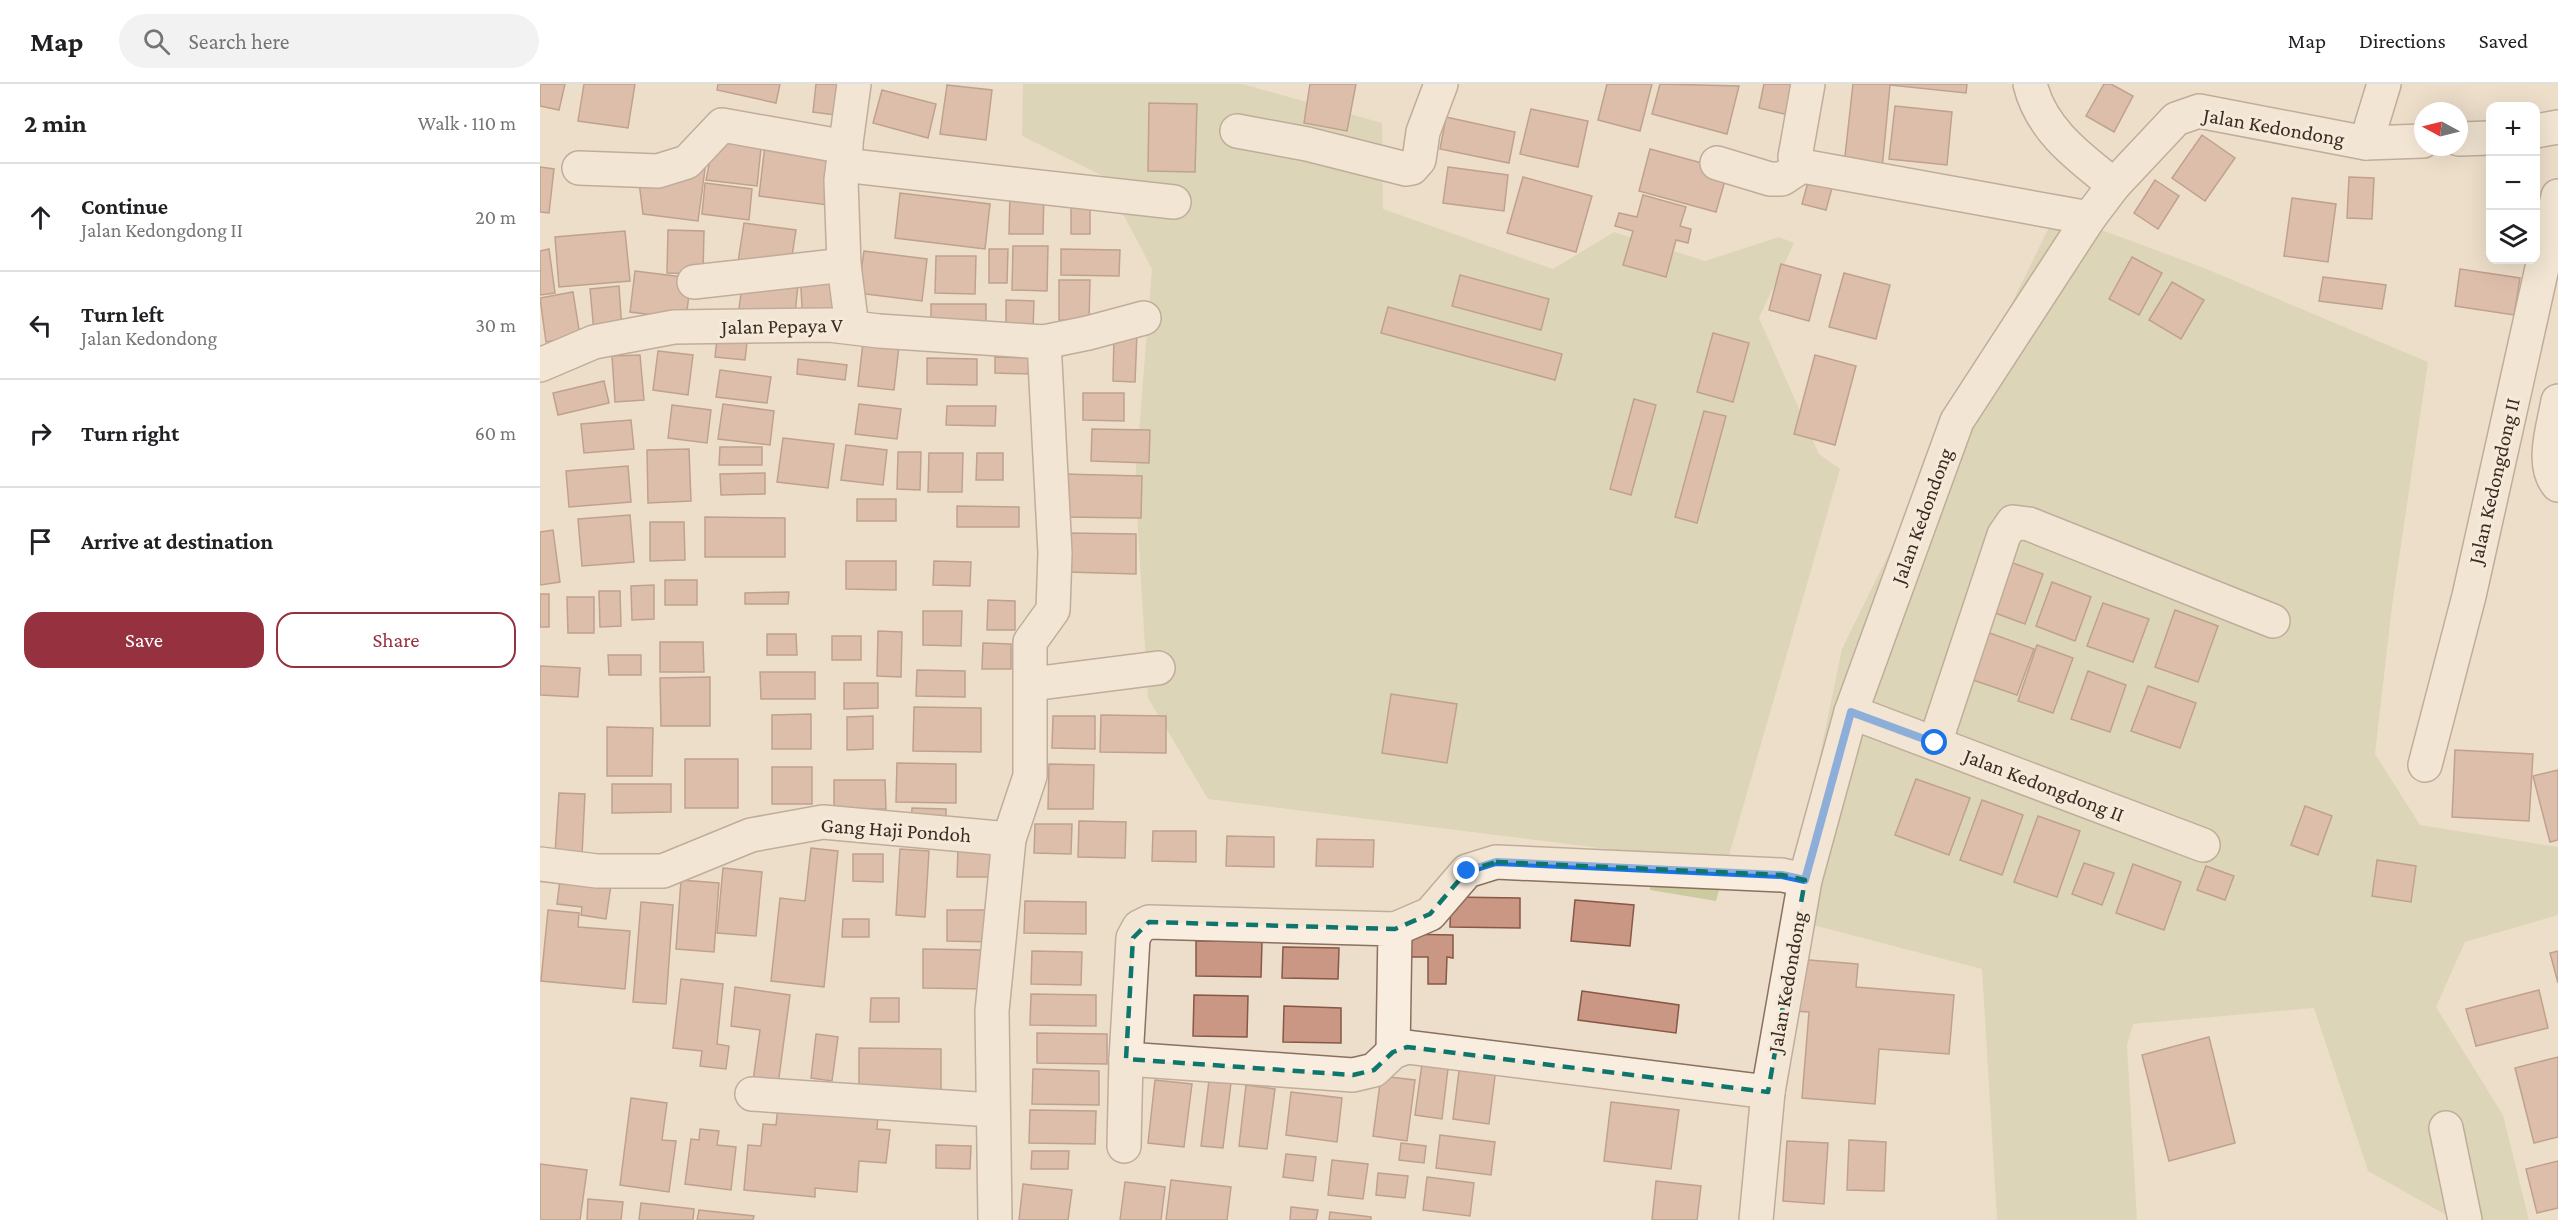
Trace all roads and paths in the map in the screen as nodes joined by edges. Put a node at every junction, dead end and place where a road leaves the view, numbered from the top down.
1 (854, 84) edge
2 (1441, 84) edge
3 (1808, 84) edge
4 (2030, 84) edge
5 (2384, 84) edge
6 (2558, 127) edge
7 (2540, 129) edge
8 (1237, 131) dead end
9 (2486, 138) edge
10 (2468, 139) edge
11 (2414, 141) edge
12 (2367, 142) junction
13 (844, 156) junction
14 (1717, 163) dead end
15 (1802, 166) junction
16 (579, 168) dead end
17 (2114, 185) junction
18 (2558, 196) edge
19 (1174, 202) dead end
20 (2089, 218) junction
21 (844, 265) junction
22 (694, 282) dead end
23 (1144, 318) dead end
24 (852, 327) junction
25 (1044, 342) junction
26 (540, 365) edge
27 (2558, 401) edge
28 (2558, 485) edge
29 (2273, 621) dead end
30 (1158, 668) dead end
31 (1032, 684) junction
32 (1851, 712) junction
33 (1935, 743) junction
34 (2425, 765) dead end
35 (1009, 839) junction
36 (2204, 845) dead end
37 (540, 864) edge
38 (1805, 880) junction
39 (1395, 929) junction
40 (1393, 1052) junction
41 (1125, 1059) junction
42 (1768, 1092) junction
43 (752, 1094) dead end
44 (992, 1110) junction
45 (2446, 1128) dead end
46 (1124, 1146) dead end
47 (995, 1220) edge
48 (1756, 1220) edge
49 (2465, 1220) edge

1 - 13 street, Jalan Pepaya V
2 - 8 street
3 - 15 street
4 - 17 street
5 - 12 street
6 - 7 street
9 - 10 street
11 - 12 street, Jalan Kedondong
12 - 17 street, Jalan Kedondong
13 - 16 street
13 - 19 street
13 - 21 street, Jalan Pepaya V
14 - 15 street
15 - 20 street
17 - 20 street, Jalan Kedondong
18 - 34 street, Jalan Kedongdong II
20 - 32 street, Jalan Kedondong
21 - 22 street
21 - 24 street, Jalan Pepaya V
23 - 25 street
24 - 25 street
24 - 26 street, Jalan Pepaya V
25 - 31 street
27 - 28 street
29 - 33 street
30 - 31 street
31 - 35 street
32 - 33 street, Jalan Kedongdong II
32 - 38 street, Jalan Kedondong
33 - 36 street, Jalan Kedongdong II
35 - 37 street, Gang Haji Pondoh
35 - 44 street
38 - 39 street
38 - 42 street, Jalan Kedondong
39 - 40 street
39 - 41 street
40 - 41 street
40 - 42 street
41 - 46 street
42 - 48 street, Jalan Kedondong
43 - 44 street
44 - 47 street
45 - 49 street

